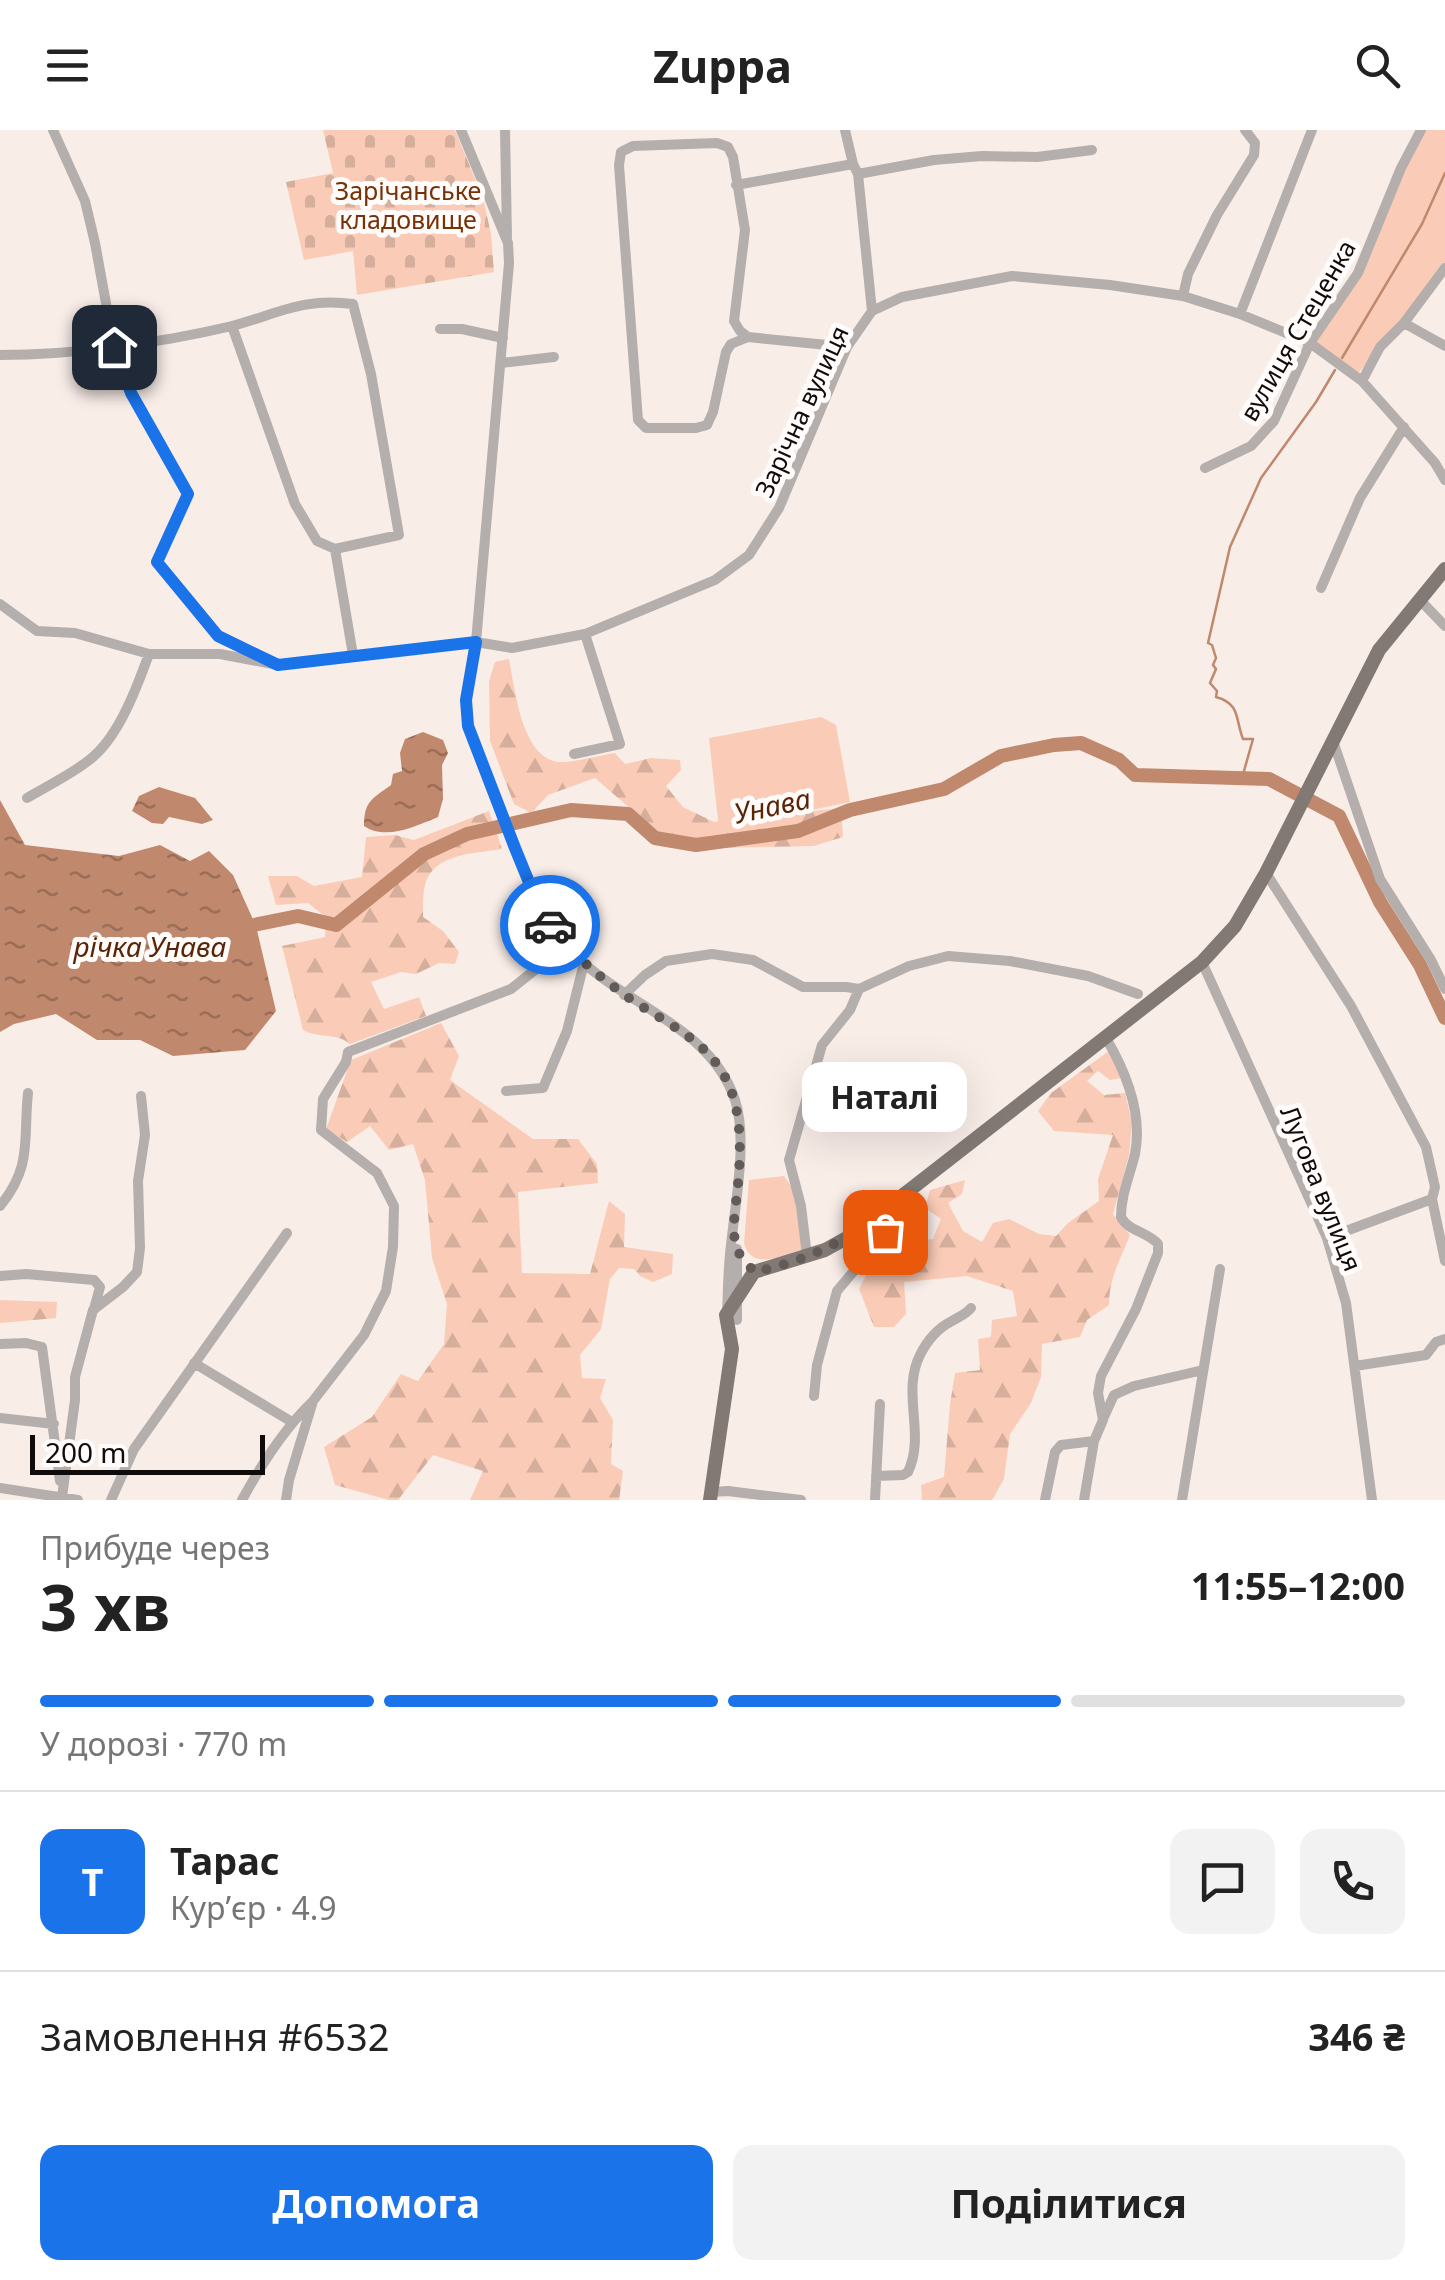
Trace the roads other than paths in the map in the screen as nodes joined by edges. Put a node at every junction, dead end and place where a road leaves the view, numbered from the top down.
1 (53, 130) edge
2 (461, 130) edge
3 (505, 130) edge
4 (845, 130) edge
5 (1246, 130) edge
6 (1312, 130) edge
7 (1420, 130) edge
8 (1092, 150) dead end
9 (855, 169) junction
10 (736, 184) junction
11 (508, 243) junction
12 (1445, 268) edge
13 (1183, 296) junction
14 (872, 312) junction
15 (1240, 314) junction
16 (1404, 323) junction
17 (232, 326) junction
18 (440, 330) dead end
19 (748, 337) junction
20 (503, 338) junction
21 (1310, 344) junction
22 (1445, 346) edge
23 (114, 347) junction
24 (847, 347) junction
25 (0, 355) edge
26 (554, 357) dead end
27 (500, 363) junction
28 (1362, 381) junction
29 (1404, 427) junction
30 (1440, 467) edge
31 (1205, 468) dead end
32 (1445, 480) edge
33 (335, 549) junction
34 (1445, 569) edge
35 (1321, 588) dead end
36 (1419, 599) junction
37 (0, 604) edge
38 (1445, 626) edge
39 (585, 634) junction
40 (476, 642) junction
41 (150, 654) junction
42 (353, 655) junction
43 (278, 665) junction
44 (1329, 745) junction
45 (574, 754) dead end
46 (27, 798) dead end
47 (1266, 873) junction
48 (566, 946) junction
49 (584, 962) junction
50 (1202, 962) junction
51 (1445, 988) edge
52 (860, 989) junction
53 (1138, 994) dead end
54 (624, 995) junction
55 (1106, 1038) junction
56 (506, 1091) dead end
57 (28, 1093) dead end
58 (141, 1096) dead end
59 (1432, 1199) junction
60 (0, 1206) edge
61 (875, 1218) junction
62 (733, 1228) junction
63 (287, 1233) dead end
64 (1327, 1238) junction
65 (737, 1250) junction
66 (807, 1256) junction
67 (1445, 1261) edge
68 (1220, 1269) dead end
69 (760, 1270) junction
70 (0, 1276) edge
71 (739, 1297) junction
72 (971, 1308) dead end
73 (94, 1310) junction
74 (732, 1317) junction
75 (1445, 1339) edge
76 (0, 1344) edge
77 (194, 1363) junction
78 (1355, 1366) junction
79 (1204, 1370) junction
80 (814, 1396) dead end
81 (313, 1401) junction
82 (880, 1404) dead end
83 (0, 1418) edge
84 (1103, 1420) junction
85 (292, 1422) junction
86 (54, 1424) junction
87 (1094, 1441) junction
88 (876, 1476) junction
89 (0, 1488) edge
90 (62, 1496) junction
91 (710, 1496) edge
92 (78, 1500) edge
93 (111, 1500) edge
94 (242, 1500) edge
95 (286, 1500) edge
96 (801, 1500) edge
97 (874, 1500) edge
98 (1045, 1500) edge
99 (1084, 1500) edge
100 (1182, 1500) edge
101 (1372, 1500) edge

1 - 23 street
2 - 11 street
3 - 11 street
4 - 9 street
5 - 13 street
6 - 15 street
7 - 21 street, вулиця Стеценка
8 - 9 street
9 - 10 street
9 - 14 street
10 - 19 street
10 - 19 street
11 - 20 street
12 - 16 street
13 - 14 street, Зарічна вулиця
13 - 15 street, Зарічна вулиця
14 - 24 street, Зарічна вулиця
15 - 21 street, Зарічна вулиця
16 - 22 street
16 - 28 street
17 - 23 street
17 - 33 street
17 - 33 street
18 - 20 street
19 - 24 street
20 - 27 street
21 - 28 street, Зарічна вулиця
21 - 31 street, вулиця Стеценка
23 - 25 street
23 - 43 street
24 - 39 street, Зарічна вулиця
26 - 27 street
27 - 40 street
28 - 29 street, Зарічна вулиця
29 - 30 street, Зарічна вулиця
29 - 35 street
30 - 32 street, Зарічна вулиця
33 - 42 street
34 - 36 main road
36 - 38 street
36 - 44 main road
37 - 41 street, Зарічна вулиця
39 - 40 street, Зарічна вулиця
39 - 45 street
40 - 42 street, Зарічна вулиця
40 - 48 street
41 - 43 street, Зарічна вулиця
41 - 46 street
42 - 43 street, Зарічна вулиця
44 - 47 main road
44 - 51 street
47 - 50 main road
47 - 59 street
48 - 49 street
48 - 81 street
49 - 54 street
49 - 56 street
50 - 55 main road
50 - 64 street, Лугова вулиця
52 - 53 street
52 - 54 street
52 - 66 street
54 - 62 street
55 - 61 main road
55 - 84 street
57 - 60 street
58 - 73 street
59 - 64 street
59 - 67 street
61 - 66 main road
61 - 80 street
62 - 65 street
62 - 71 street
62 - 74 street
63 - 77 street
64 - 78 street, Лугова вулиця
65 - 69 street
65 - 71 street
66 - 69 main road
68 - 79 street
69 - 71 main road
70 - 73 street
71 - 74 main road
72 - 88 street
73 - 90 street
74 - 91 main road
75 - 78 street
76 - 86 street
77 - 85 street
77 - 93 street
78 - 101 street, Лугова вулиця
79 - 84 street
79 - 100 street
81 - 85 street
81 - 95 street
82 - 88 street
83 - 86 street
84 - 87 street
85 - 94 street
86 - 90 street
87 - 98 street
87 - 99 street
88 - 97 street
89 - 90 street
90 - 92 street
91 - 96 street

